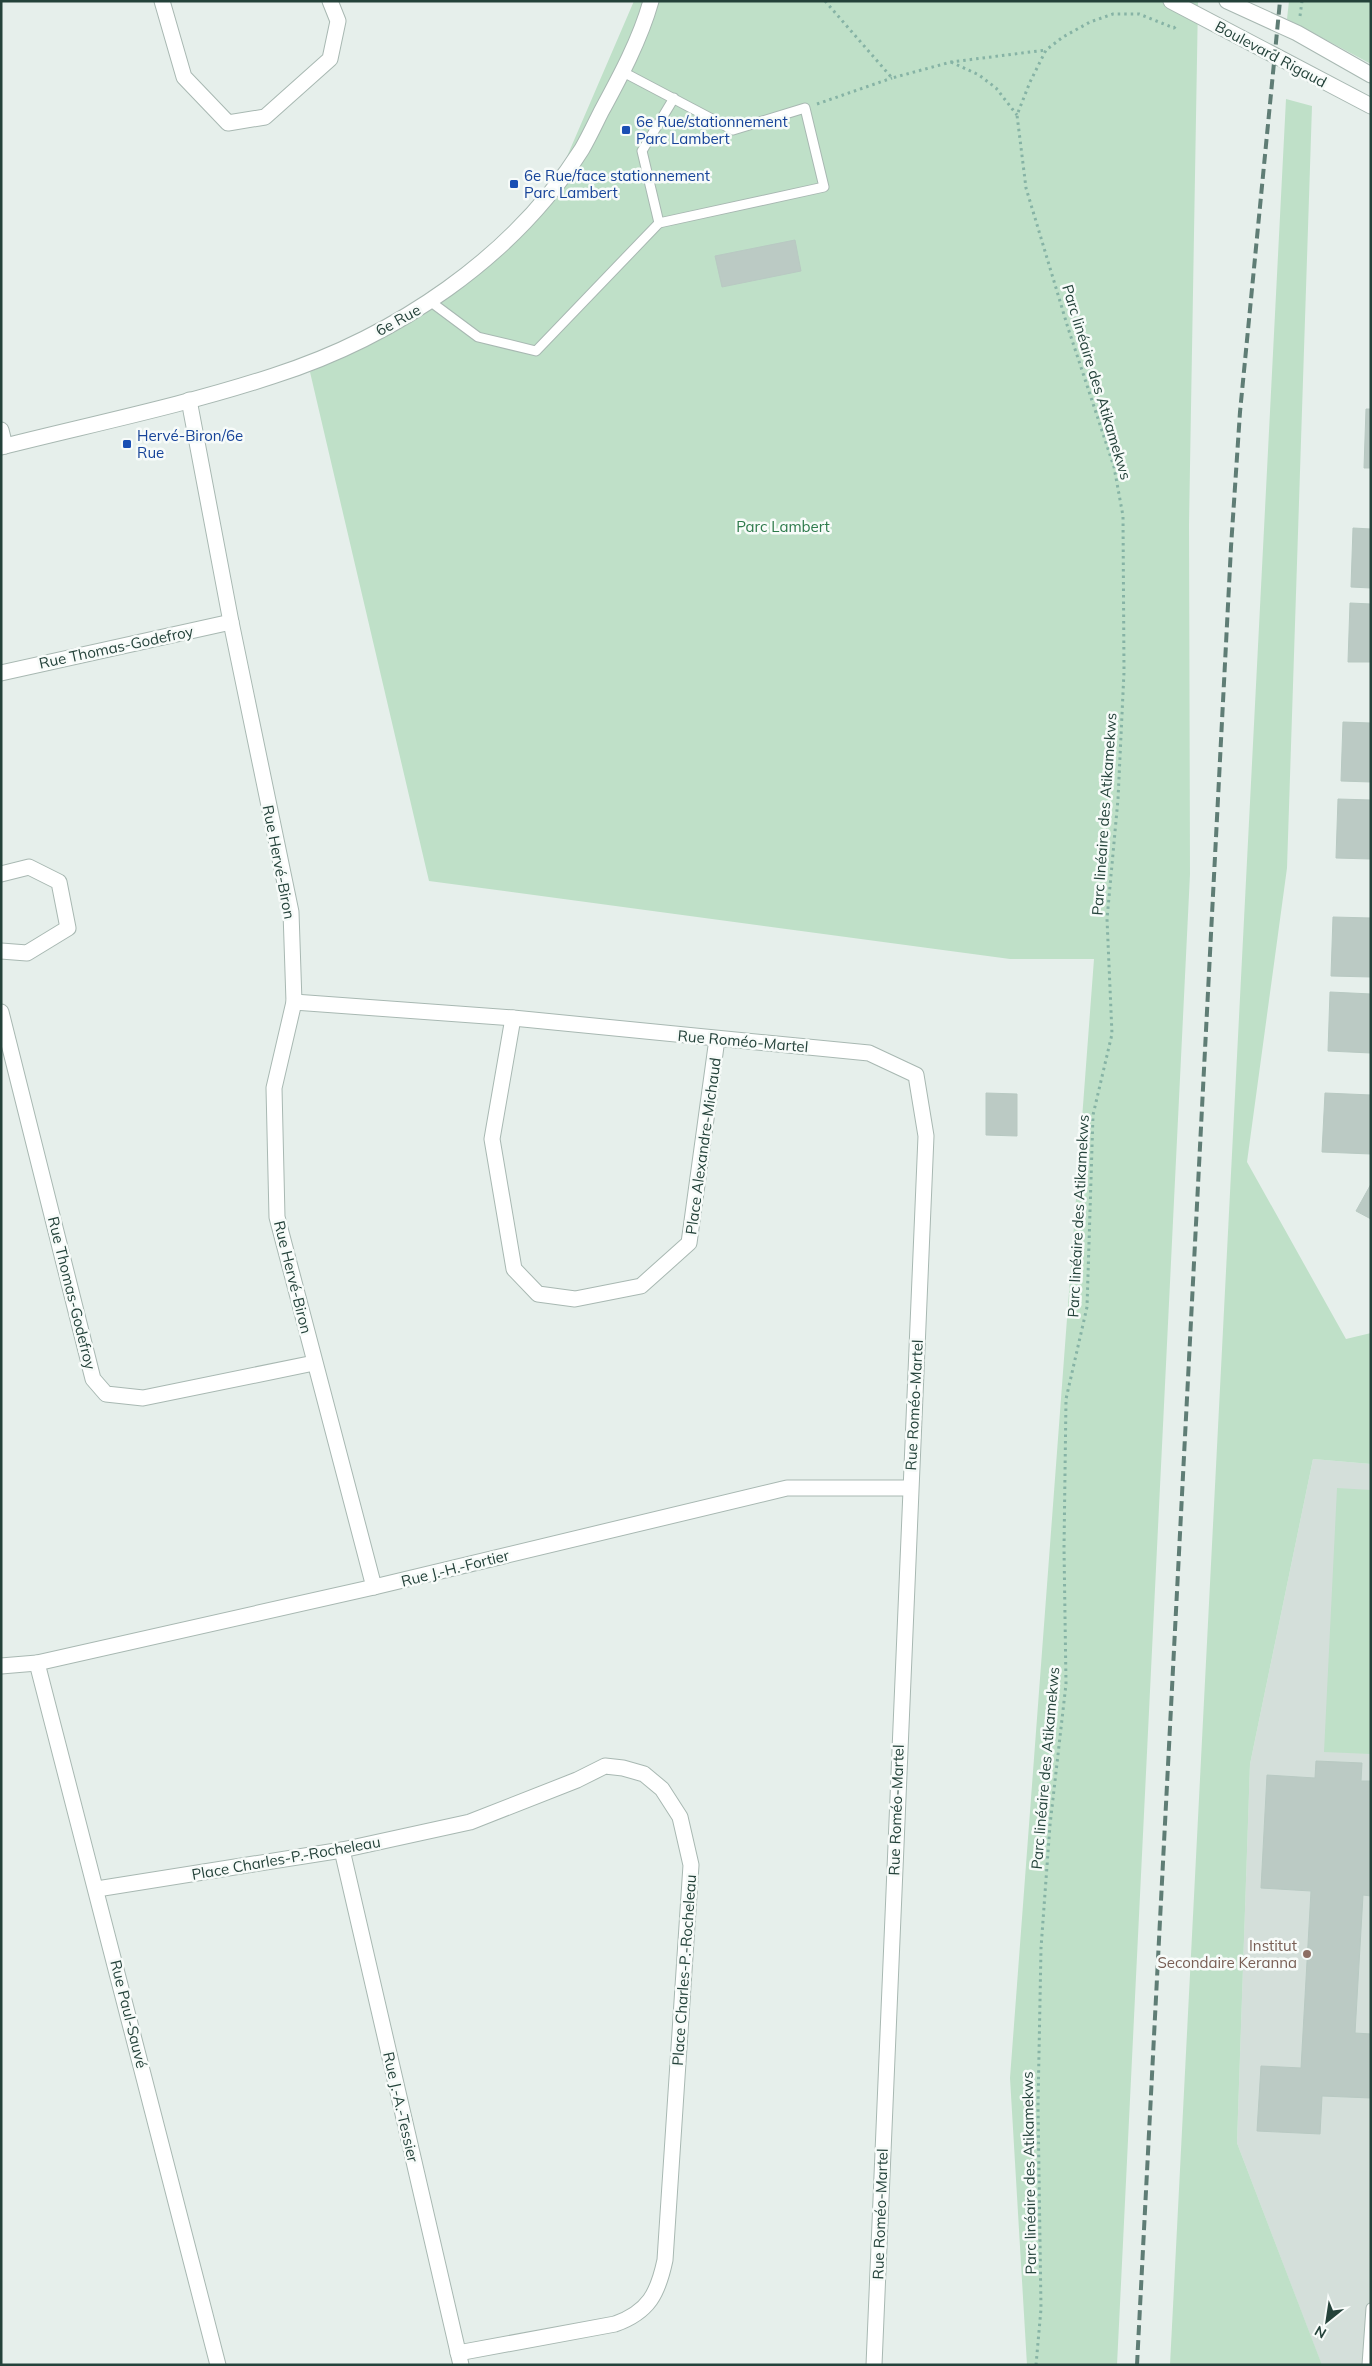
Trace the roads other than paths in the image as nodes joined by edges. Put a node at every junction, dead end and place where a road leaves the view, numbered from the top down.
1 (162, 1) edge
2 (330, 1) edge
3 (652, 1) edge
4 (1171, 1) edge
5 (1227, 1) edge
6 (623, 72) junction
7 (1371, 74) edge
8 (674, 98) junction
9 (1371, 106) edge
10 (659, 223) junction
11 (431, 302) junction
12 (189, 400) junction
13 (1, 430) edge
14 (3, 446) edge
15 (231, 622) junction
16 (1, 672) edge
17 (1, 874) edge
18 (1, 951) edge
19 (294, 1002) junction
20 (1, 1012) edge
21 (513, 1018) junction
22 (717, 1039) junction
23 (314, 1363) junction
24 (910, 1488) junction
25 (374, 1587) junction
26 (37, 1663) junction
27 (1, 1666) edge
28 (342, 1850) junction
29 (97, 1889) junction
30 (1371, 2308) edge
31 (459, 2359) edge
32 (218, 2365) edge
33 (874, 2365) edge
34 (1367, 2365) edge

1 - 2 street
3 - 6 street, 6e Rue
4 - 9 street, Boulevard Rigaud
5 - 7 street, Boulevard Rigaud
6 - 8 lane
6 - 11 street, 6e Rue
8 - 10 lane
8 - 10 lane
10 - 11 lane
11 - 12 street, 6e Rue
12 - 14 street, 6e Rue
12 - 15 street, Rue Hervé-Biron
13 - 14 street
15 - 16 street, Rue Thomas-Godefroy
15 - 19 street, Rue Hervé-Biron
17 - 18 street
19 - 21 street, Rue Roméo-Martel
19 - 23 street, Rue Hervé-Biron
20 - 23 street, Rue Thomas-Godefroy
21 - 22 street, Rue Roméo-Martel
21 - 22 street, Place Alexandre-Michaud
22 - 24 street, Rue Roméo-Martel
23 - 25 street, Rue Hervé-Biron
24 - 25 street, Rue J.-H.-Fortier
24 - 33 street, Rue Roméo-Martel
25 - 26 street, Rue J.-H.-Fortier
26 - 27 street, Rue J.-H.-Fortier
26 - 29 street, Rue Paul-Sauvé
28 - 29 street, Place Charles-P.-Rocheleau
28 - 31 street, Rue J.-A.-Tessier
28 - 31 street, Place Charles-P.-Rocheleau
29 - 32 street, Rue Paul-Sauvé
30 - 34 lane

